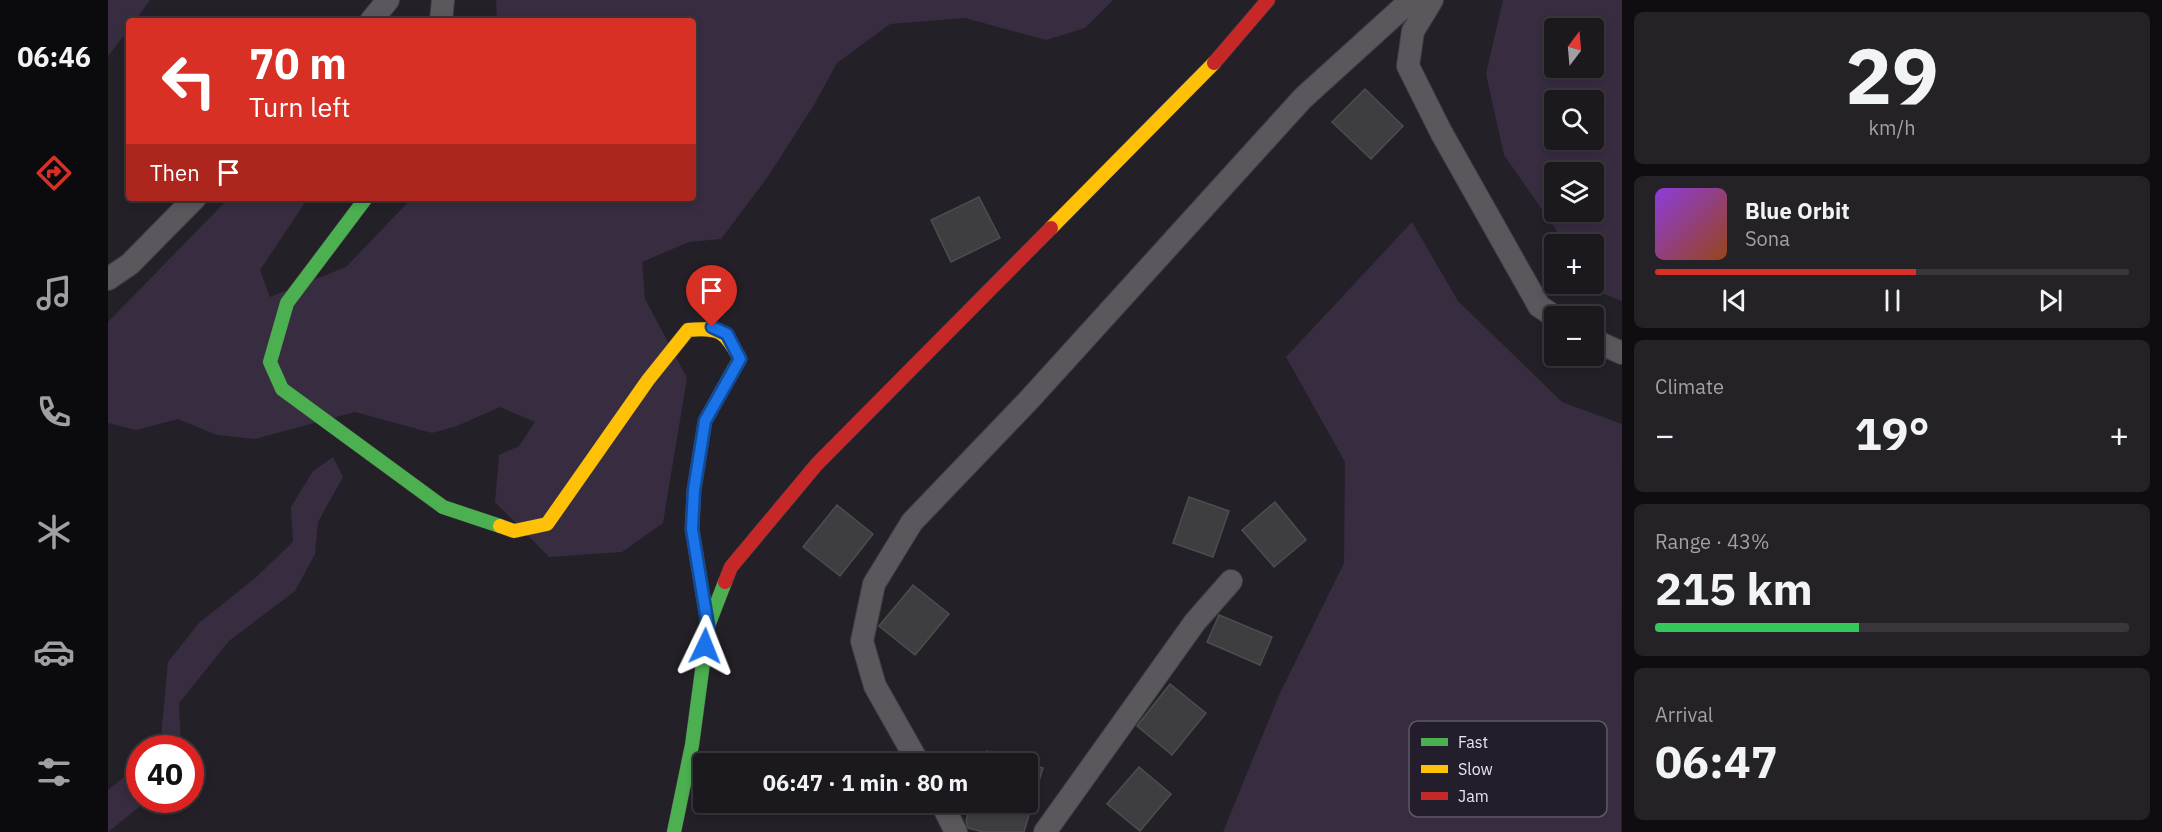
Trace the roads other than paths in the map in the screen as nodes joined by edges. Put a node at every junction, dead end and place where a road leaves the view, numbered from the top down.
1 (388, 0) edge
2 (443, 0) edge
3 (1268, 0) edge
4 (1411, 0) edge
5 (1432, 0) edge
6 (374, 18) edge
7 (441, 18) edge
8 (192, 201) edge
9 (364, 201) edge
10 (108, 279) edge
11 (1544, 309) edge
12 (1604, 345) edge
13 (1622, 353) edge
14 (1231, 581) dead end
15 (708, 626) junction
16 (913, 753) edge
17 (946, 813) edge
18 (674, 832) edge
19 (956, 832) edge
20 (1045, 832) edge

1 - 6 street
2 - 7 street
3 - 15 street
4 - 16 street
5 - 11 street
8 - 10 street
9 - 15 street
12 - 13 street
14 - 20 street
15 - 18 street
17 - 19 street

